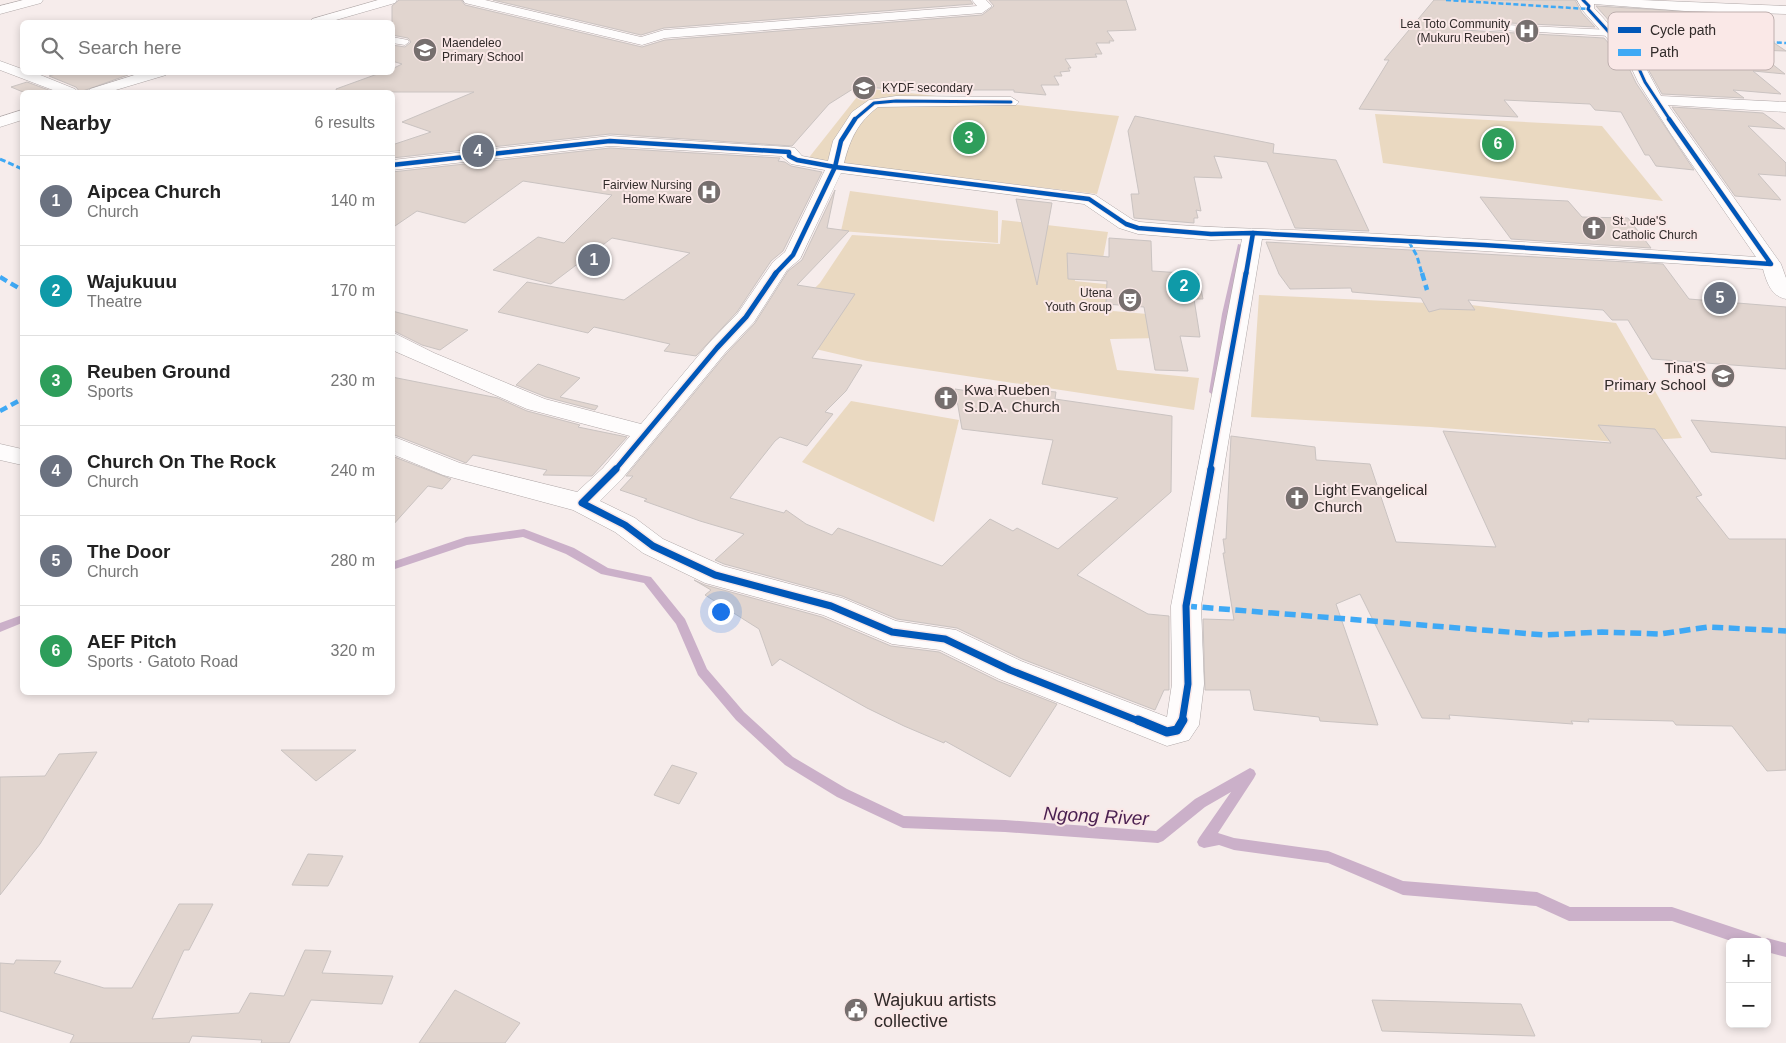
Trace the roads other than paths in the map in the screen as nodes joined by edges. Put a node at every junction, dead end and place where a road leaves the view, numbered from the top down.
1 (37, 0) edge
2 (391, 0) edge
3 (469, 0) edge
4 (978, 0) edge
5 (1583, 0) edge
6 (1591, 0) edge
7 (0, 10) edge
8 (1786, 10) edge
9 (323, 20) edge
10 (1466, 26) dead end
11 (1608, 30) edge
12 (1608, 33) edge
13 (395, 40) edge
14 (405, 42) dead end
15 (0, 65) edge
16 (1640, 70) edge
17 (20, 73) edge
18 (26, 75) edge
19 (151, 75) edge
20 (65, 90) edge
21 (102, 90) edge
22 (1658, 100) junction
23 (1010, 102) dead end
24 (1786, 107) edge
25 (20, 116) edge
26 (0, 122) edge
27 (395, 165) edge
28 (835, 167) junction
29 (1253, 233) junction
30 (1771, 264) junction
31 (1783, 288) edge
32 (395, 343) edge
33 (647, 433) junction
34 (395, 445) edge
35 (0, 452) edge
36 (20, 457) edge
37 (582, 503) junction

1 - 7 street
2 - 9 street
3 - 4 street
5 - 11 street
6 - 8 street
10 - 12 lane
13 - 14 lane
15 - 17 street
16 - 22 street
18 - 20 street
19 - 21 street
22 - 24 street
22 - 30 street
23 - 28 street
25 - 26 street
27 - 28 street
28 - 29 street
28 - 33 street
29 - 30 street
29 - 37 street
30 - 31 street
32 - 33 street
33 - 37 street
34 - 37 street
35 - 36 street

